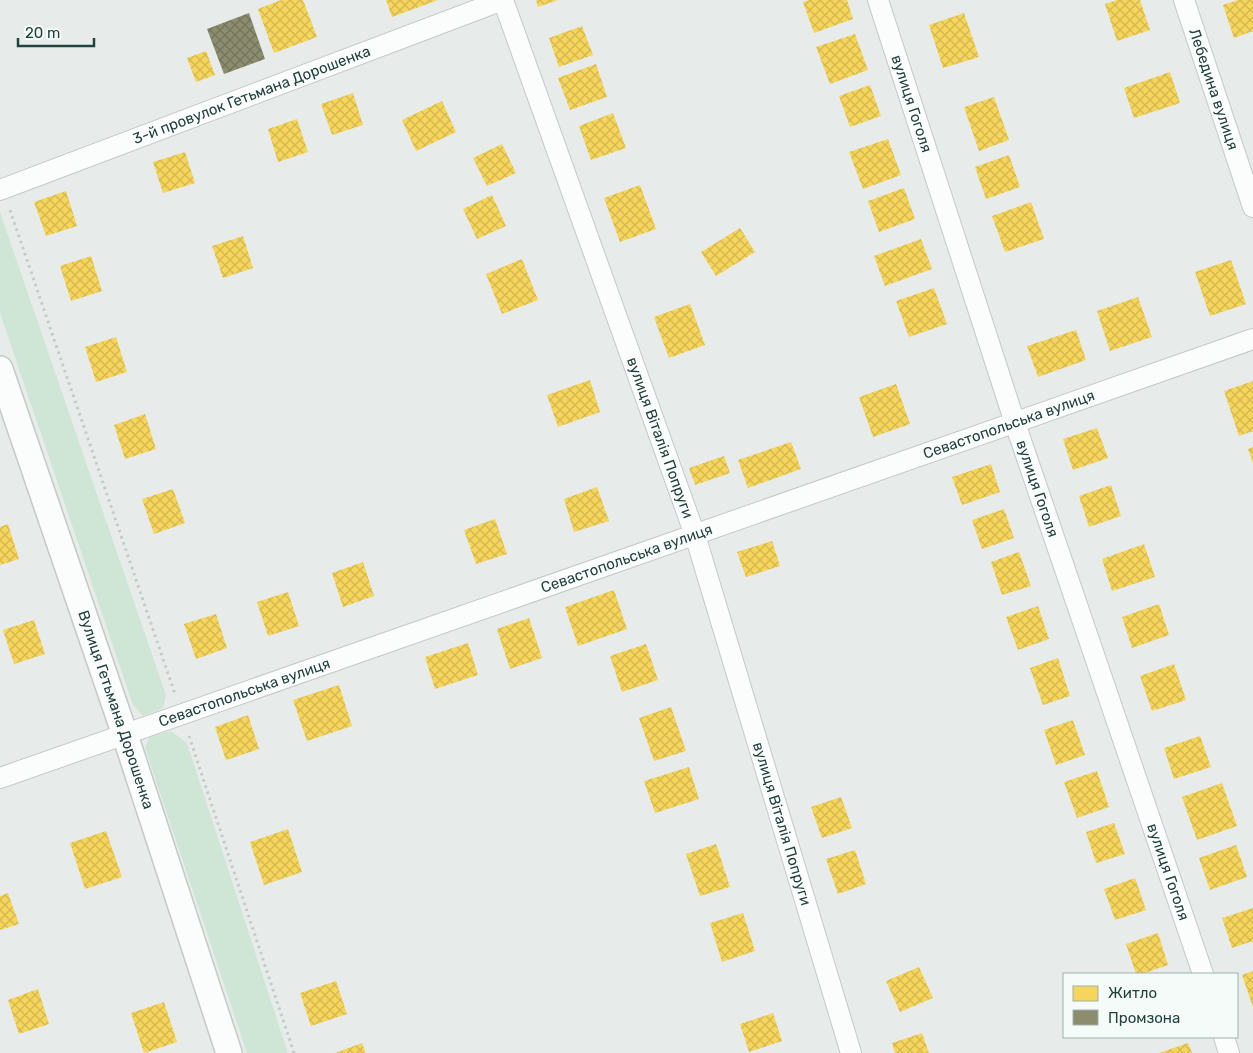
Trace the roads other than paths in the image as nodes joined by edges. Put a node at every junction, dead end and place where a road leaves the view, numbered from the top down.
1 (503, 0) edge
2 (878, 0) edge
3 (1184, 0) edge
4 (2, 190) edge
5 (1253, 206) edge
6 (1253, 339) edge
7 (0, 368) edge
8 (1015, 423) junction
9 (695, 535) junction
10 (125, 735) junction
11 (0, 778) edge
12 (1202, 973) edge
13 (1224, 1038) edge
14 (230, 1053) edge
15 (851, 1053) edge
16 (1229, 1053) edge

1 - 4 street, 3-й провулок Гетьмана Дорошенка
1 - 9 street, вулиця Віталія Попруги
2 - 8 street, вулиця Гоголя
3 - 5 street, Лебедина вулиця
6 - 8 street, Севастопольська вулиця
7 - 10 street, Вулиця Гетьмана Дорошенка
8 - 9 street, Севастопольська вулиця
8 - 12 street, вулиця Гоголя
9 - 10 street, Севастопольська вулиця
9 - 15 street, вулиця Віталія Попруги
10 - 11 street, Севастопольська вулиця
10 - 14 street, Вулиця Гетьмана Дорошенка
13 - 16 street

